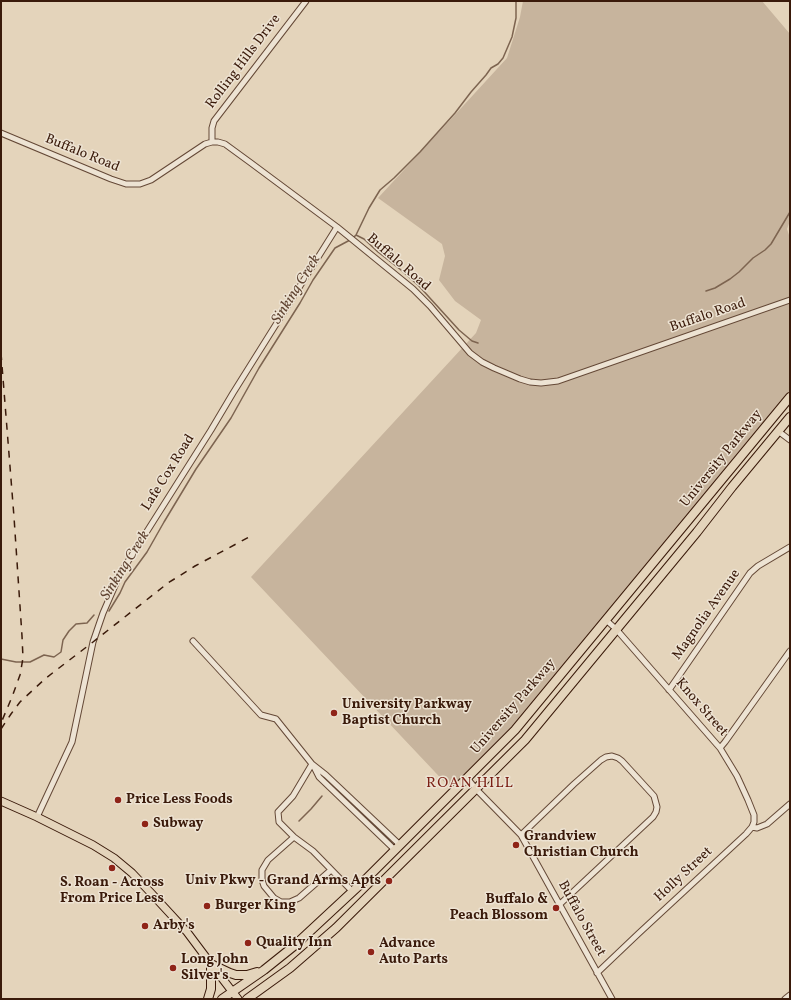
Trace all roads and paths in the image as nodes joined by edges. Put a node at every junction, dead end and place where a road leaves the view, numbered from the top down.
1 (306, 1) edge
2 (1, 133) edge
3 (212, 142) junction
4 (338, 227) junction
5 (790, 300) edge
6 (790, 397) edge
7 (790, 417) edge
8 (778, 431) junction
9 (790, 440) edge
10 (687, 522) junction
11 (697, 532) junction
12 (790, 547) edge
13 (606, 620) junction
14 (616, 629) junction
15 (193, 641) dead end
16 (790, 651) edge
17 (669, 690) junction
18 (539, 701) junction
19 (550, 710) junction
20 (720, 748) junction
21 (312, 764) junction
22 (467, 778) junction
23 (476, 789) junction
24 (1, 800) edge
25 (790, 804) edge
26 (37, 817) junction
27 (752, 827) junction
28 (416, 830) junction
29 (520, 835) junction
30 (294, 837) junction
31 (425, 839) junction
32 (398, 848) junction
33 (331, 870) junction
34 (353, 892) junction
35 (362, 902) junction
36 (559, 905) junction
37 (211, 964) junction
38 (264, 970) junction
39 (598, 973) junction
40 (233, 992) junction
41 (790, 995) edge
42 (208, 999) edge
43 (222, 999) edge
44 (238, 999) edge
45 (247, 999) edge
46 (612, 999) edge
47 (785, 999) edge

1 - 3 street, Rolling Hills Drive
2 - 3 street, Buffalo Road
3 - 4 street, Buffalo Road
4 - 5 street, Buffalo Road
4 - 26 street, Lafe Cox Road
6 - 10 highway, University Parkway
7 - 8 highway, University Parkway
8 - 9 street
8 - 11 highway, University Parkway
10 - 11 highway
10 - 13 highway, University Parkway
11 - 14 highway, University Parkway
12 - 17 street, Magnolia Avenue
13 - 14 street, Knox Street
13 - 18 highway, University Parkway
14 - 17 street, Knox Street
14 - 19 highway, University Parkway
15 - 21 street
16 - 20 street
17 - 20 street, Knox Street
18 - 19 highway
18 - 22 highway, University Parkway
19 - 23 highway, University Parkway
20 - 27 street, Knox Street
21 - 30 street
21 - 32 street
22 - 23 street, Buffalo Street
22 - 28 highway, University Parkway
23 - 29 street, Buffalo Street
23 - 31 highway, University Parkway
24 - 26 main road
25 - 27 street, Holly Street
26 - 37 main road
27 - 39 street, Holly Street
28 - 31 highway
28 - 32 highway, University Parkway
29 - 36 street, Buffalo Street
29 - 36 street
30 - 33 street
30 - 33 street
31 - 35 highway, University Parkway
32 - 34 highway, University Parkway
33 - 34 street
34 - 35 highway
34 - 38 highway, University Parkway
35 - 45 highway, University Parkway
36 - 39 street, Buffalo Street
37 - 38 highway
37 - 40 main road
37 - 42 highway
38 - 40 highway, University Parkway
39 - 46 street, Buffalo Street
40 - 43 highway, University Parkway
40 - 44 main road
41 - 47 street

